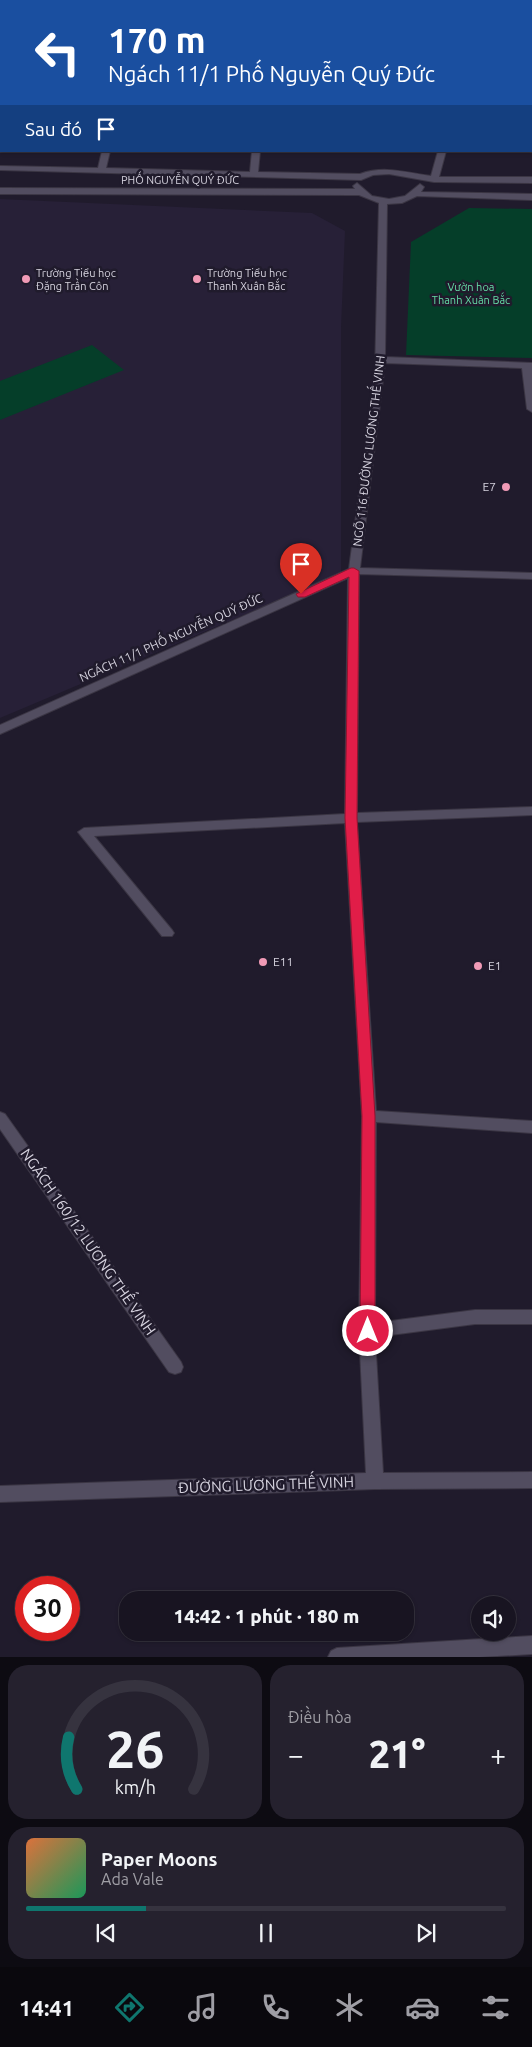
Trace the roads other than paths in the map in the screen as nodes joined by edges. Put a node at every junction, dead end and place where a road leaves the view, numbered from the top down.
1 (106, 152) edge
2 (256, 152) edge
3 (442, 152) edge
4 (0, 168) edge
5 (102, 169) junction
6 (254, 173) junction
7 (361, 177) junction
8 (434, 179) junction
9 (532, 180) edge
10 (0, 191) edge
11 (360, 192) junction
12 (417, 194) junction
13 (532, 197) edge
14 (383, 201) junction
15 (380, 360) junction
16 (529, 366) edge
17 (532, 409) edge
18 (354, 571) junction
19 (532, 576) edge
20 (0, 730) edge
21 (532, 812) edge
22 (351, 818) junction
23 (167, 934) dead end
24 (369, 1116) junction
25 (0, 1118) edge
26 (532, 1127) edge
27 (532, 1317) edge
28 (368, 1331) junction
29 (176, 1367) dead end
30 (532, 1480) edge
31 (375, 1481) junction
32 (0, 1494) edge
33 (532, 1646) edge
34 (396, 1656) edge
35 (337, 1657) edge

1 - 5 street
2 - 6 street
3 - 8 street
4 - 5 street, PHỐ NGUYỄN QUÝ ĐỨC
5 - 6 street, PHỐ NGUYỄN QUÝ ĐỨC
6 - 7 street, PHỐ NGUYỄN QUÝ ĐỨC
7 - 8 street, PHỐ NGUYỄN QUÝ ĐỨC
7 - 11 street
8 - 9 street, PHỐ NGUYỄN QUÝ ĐỨC
8 - 12 street
10 - 11 street, PHỐ NGUYỄN QUÝ ĐỨC
11 - 14 street
12 - 13 street
12 - 14 street
14 - 15 street, NGÕ 116 ĐƯỜNG LƯƠNG THẾ VINH
15 - 16 street
15 - 18 street, NGÕ 116 ĐƯỜNG LƯƠNG THẾ VINH
16 - 17 street
18 - 19 street
18 - 20 street, NGÁCH 11/1 PHỐ NGUYỄN QUÝ ĐỨC
18 - 22 street, NGÕ 116 ĐƯỜNG LƯƠNG THẾ VINH
21 - 22 street
22 - 23 street
22 - 24 street, NGÕ 116 ĐƯỜNG LƯƠNG THẾ VINH
24 - 26 street
24 - 28 street, NGÕ 116 ĐƯỜNG LƯƠNG THẾ VINH
25 - 29 street, NGÁCH 160/12 LƯƠNG THẾ VINH
27 - 28 street
28 - 31 street, NGÕ 116 ĐƯỜNG LƯƠNG THẾ VINH
30 - 31 street, ĐƯỜNG LƯƠNG THẾ VINH
31 - 32 street, ĐƯỜNG LƯƠNG THẾ VINH
33 - 34 street
34 - 35 street

